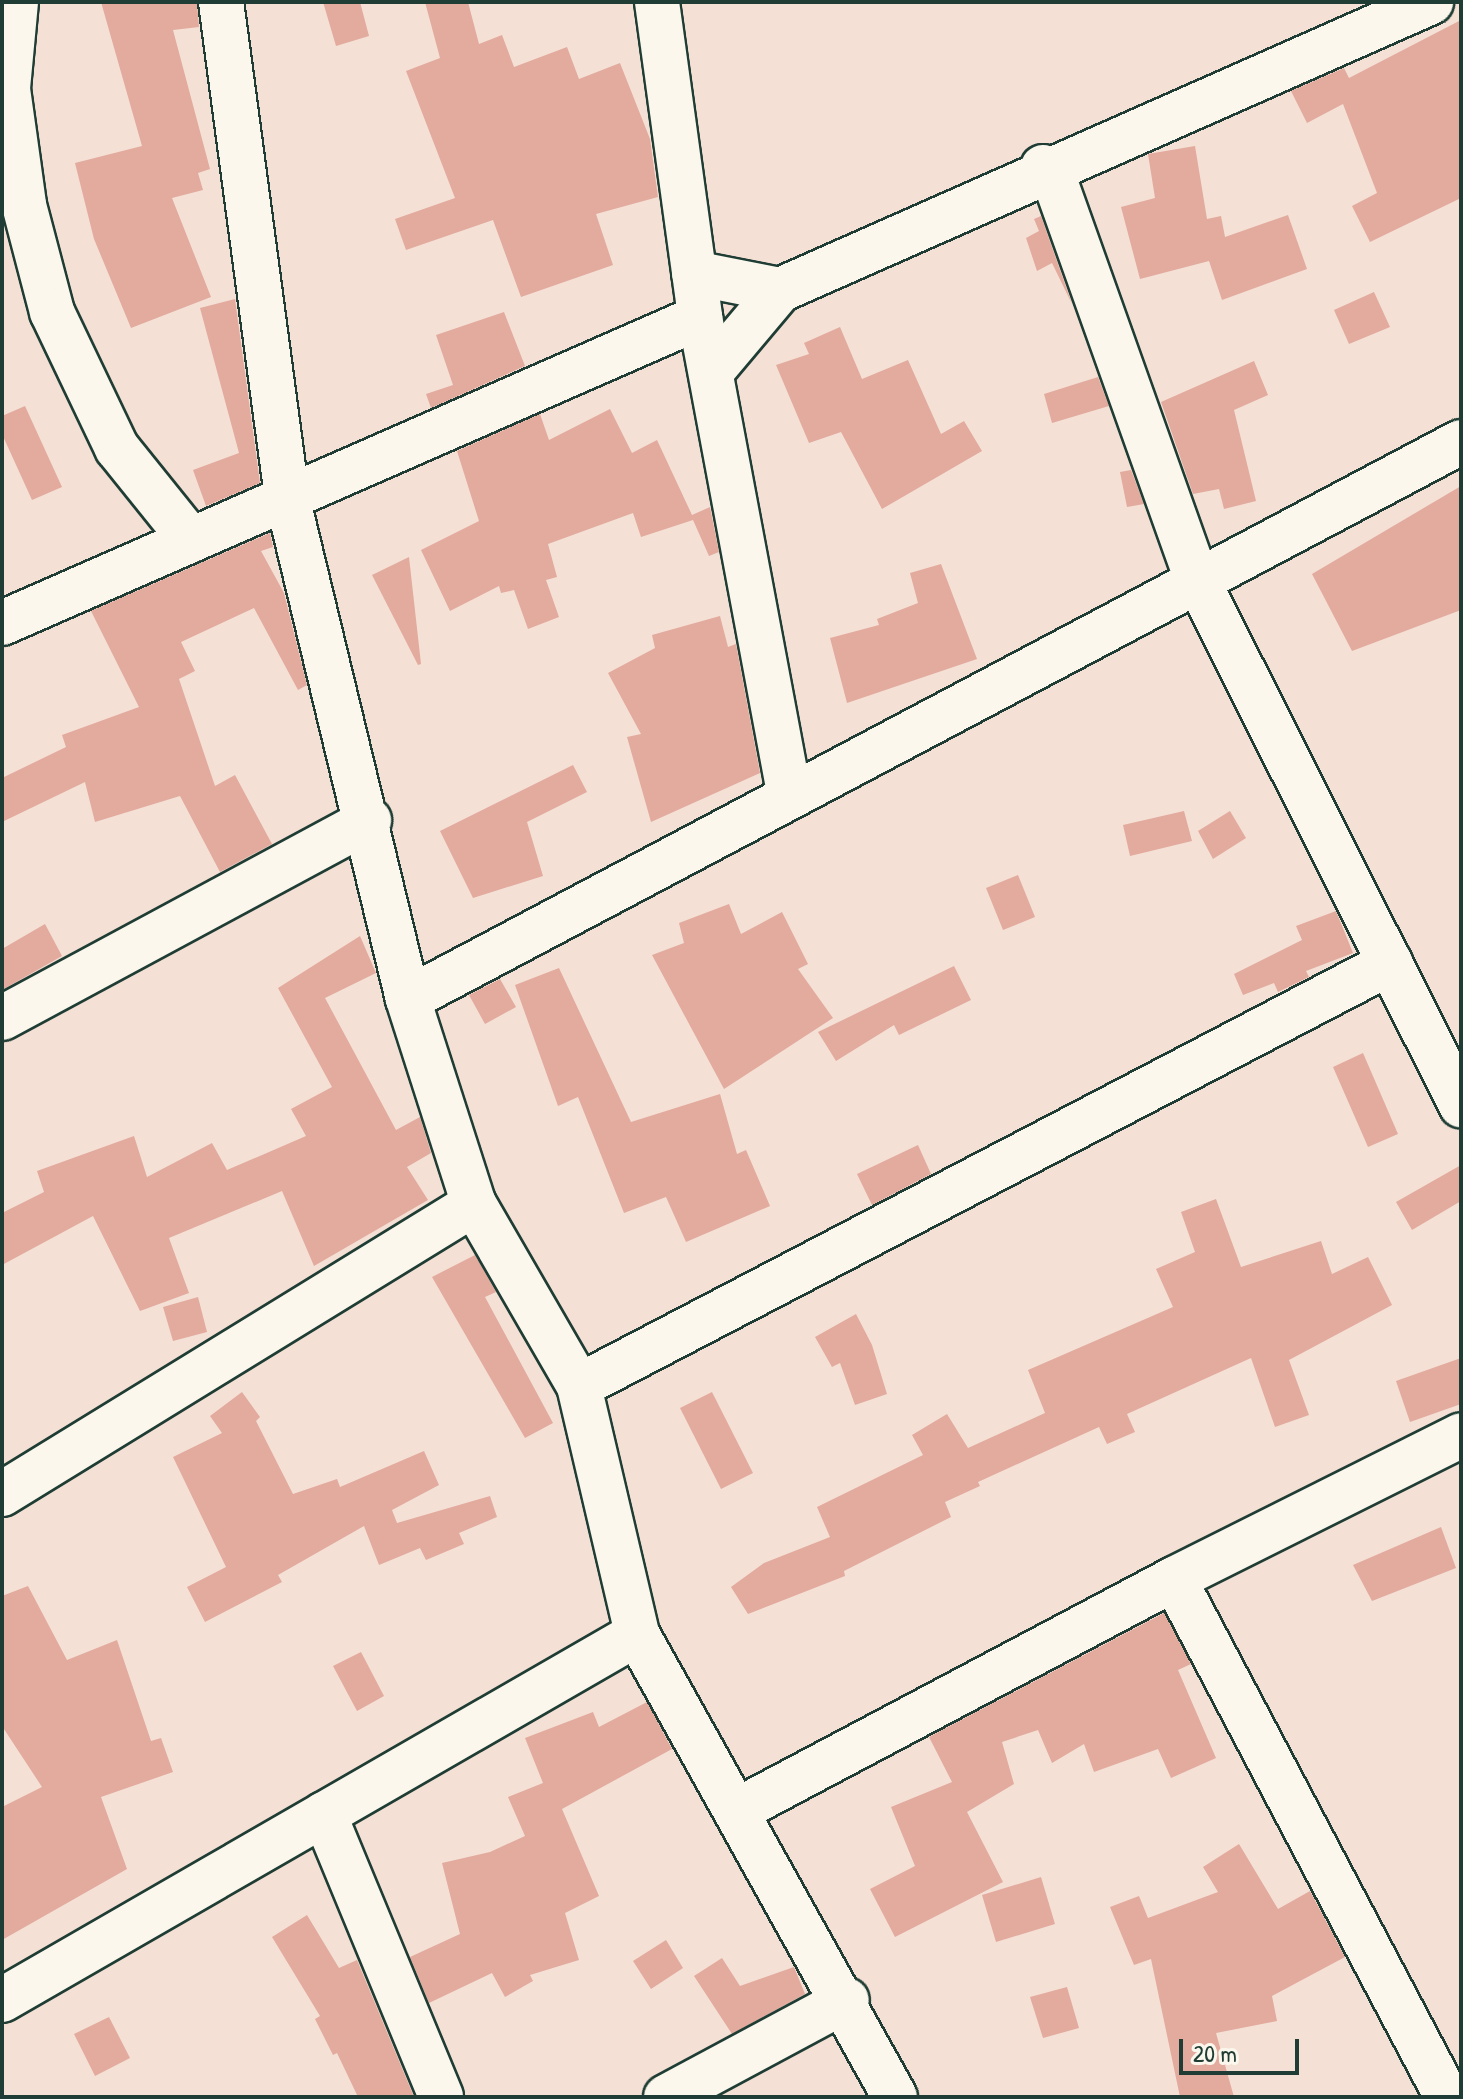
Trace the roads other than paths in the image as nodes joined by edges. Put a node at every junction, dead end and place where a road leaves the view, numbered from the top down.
1 (16, 2) edge
2 (221, 2) edge
3 (657, 2) edge
4 (1431, 2) edge
5 (1047, 169) junction
6 (694, 273) junction
7 (780, 290) junction
8 (700, 317) junction
9 (711, 372) junction
10 (1461, 442) edge
11 (287, 497) junction
12 (191, 540) junction
13 (1197, 579) junction
14 (2, 623) edge
15 (790, 796) junction
16 (367, 820) junction
17 (1390, 963) junction
18 (408, 999) junction
19 (2, 1018) edge
20 (1461, 1105) edge
21 (474, 1204) junction
22 (579, 1386) junction
23 (1461, 1435) edge
24 (2, 1494) edge
25 (1174, 1579) junction
26 (637, 1634) junction
27 (736, 1811) junction
28 (324, 1814) junction
29 (2, 2000) edge
30 (844, 2000) junction
31 (441, 2097) edge
32 (666, 2097) edge
33 (895, 2097) edge
34 (1447, 2097) edge

1 - 12 street
2 - 11 street
3 - 6 street
4 - 5 street
5 - 7 street
5 - 13 street
6 - 7 street
6 - 8 street
7 - 9 street
8 - 9 street
8 - 11 street
9 - 15 street
10 - 13 street
11 - 12 street
11 - 16 street
12 - 14 street
13 - 15 street
13 - 17 street
15 - 18 street
16 - 18 street
16 - 19 street
17 - 20 street
17 - 22 street
18 - 21 street
21 - 22 street
21 - 24 street
22 - 26 street
23 - 25 street
25 - 27 street
25 - 34 street
26 - 27 street
26 - 28 street
27 - 30 street
28 - 29 street
28 - 31 street
30 - 32 street
30 - 33 street

